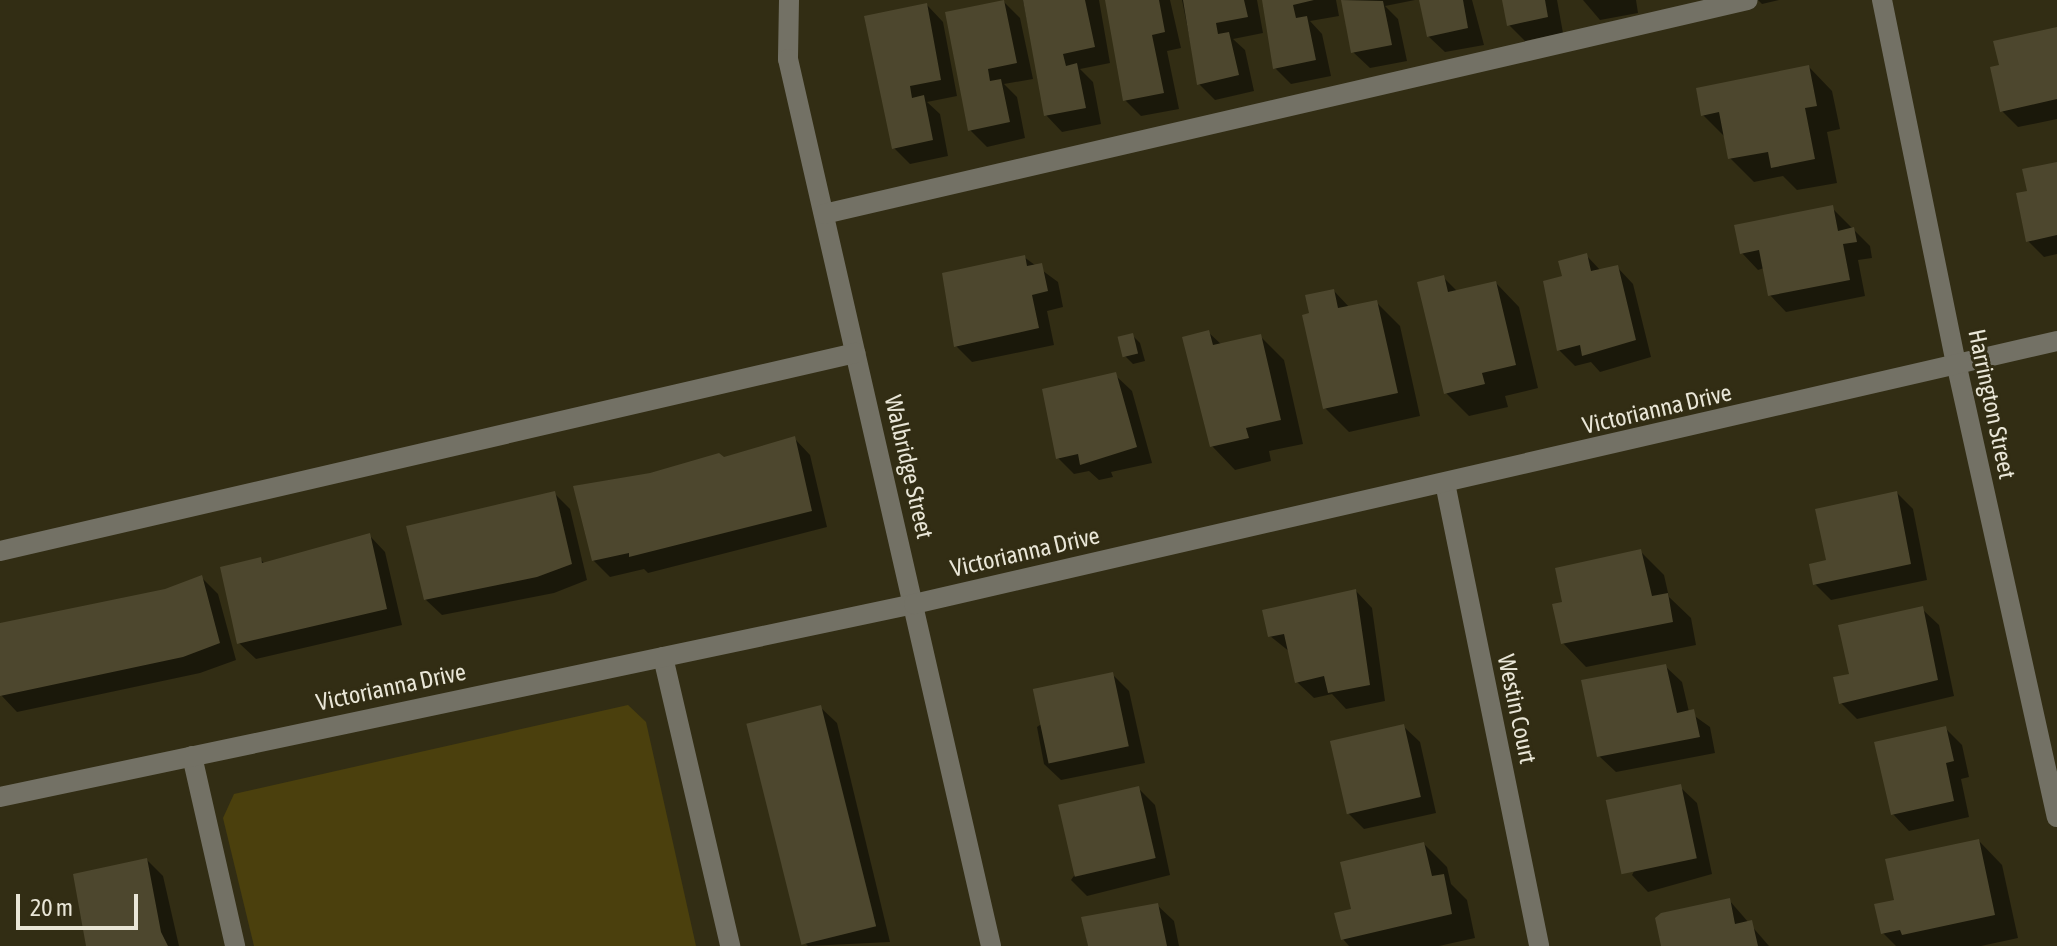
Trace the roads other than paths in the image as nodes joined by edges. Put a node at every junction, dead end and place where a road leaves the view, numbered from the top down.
1 (789, 0) edge
2 (1748, 0) edge
3 (1882, 0) edge
4 (824, 214) junction
5 (2057, 341) edge
6 (855, 353) junction
7 (1957, 367) junction
8 (1445, 483) junction
9 (0, 551) edge
10 (914, 604) junction
11 (663, 657) junction
12 (192, 756) junction
13 (0, 797) edge
14 (2057, 817) edge
15 (235, 946) edge
16 (730, 946) edge
17 (991, 946) edge
18 (1539, 946) edge

1 - 4 street, Walbridge Street
2 - 4 street
3 - 7 street, Harrington Street
4 - 6 street, Walbridge Street
5 - 7 street, Victorianna Drive
6 - 9 street
6 - 10 street, Walbridge Street
7 - 8 street, Victorianna Drive
7 - 14 street, Harrington Street
8 - 10 street, Victorianna Drive
8 - 18 street, Westin Court
10 - 11 street, Victorianna Drive
10 - 17 street, Walbridge Street
11 - 12 street, Victorianna Drive
11 - 16 street
12 - 13 street, Victorianna Drive
12 - 15 street

